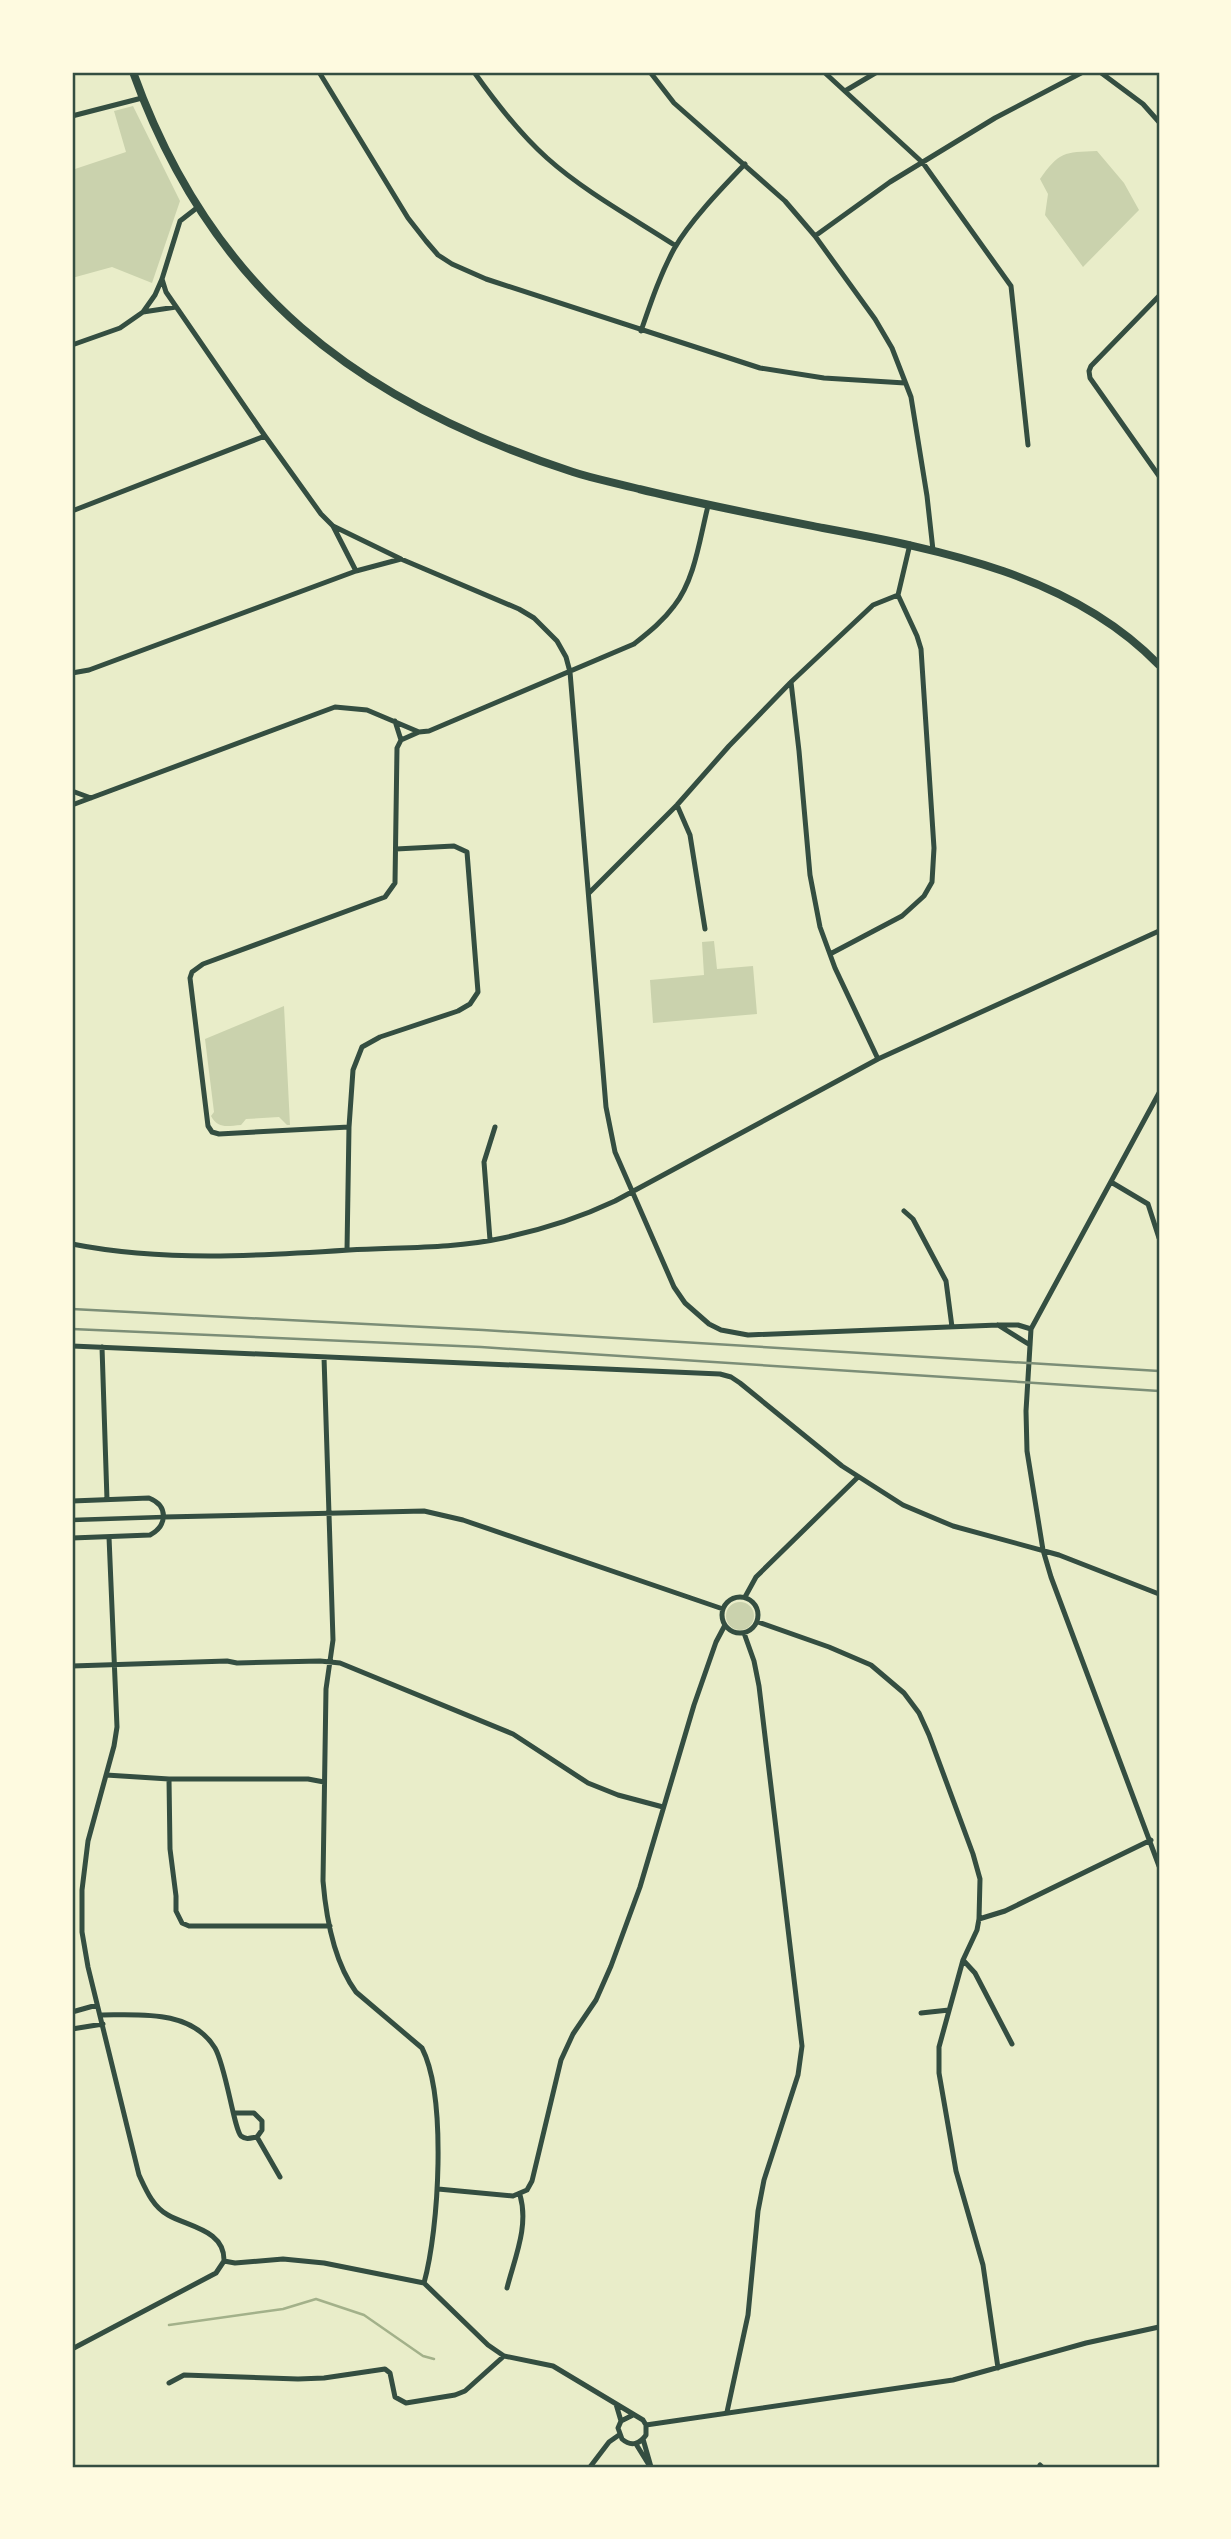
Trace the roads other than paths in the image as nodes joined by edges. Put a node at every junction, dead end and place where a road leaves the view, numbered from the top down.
1 (133, 72) edge
2 (319, 72) edge
3 (474, 72) edge
4 (650, 72) edge
5 (824, 72) edge
6 (877, 72) edge
7 (1083, 72) edge
8 (1100, 72) edge
9 (845, 91) junction
10 (142, 97) junction
11 (72, 116) edge
12 (1159, 122) edge
13 (923, 163) junction
14 (745, 164) junction
15 (198, 206) junction
16 (815, 236) junction
17 (676, 246) junction
18 (162, 279) junction
19 (1159, 296) edge
20 (177, 307) junction
21 (143, 312) junction
22 (641, 331) junction
23 (72, 345) edge
24 (905, 383) junction
25 (265, 436) junction
26 (1028, 445) dead end
27 (1159, 475) edge
28 (708, 506) junction
29 (72, 511) edge
30 (333, 526) junction
31 (910, 544) junction
32 (933, 550) junction
33 (401, 559) junction
34 (356, 571) junction
35 (898, 596) junction
36 (1159, 665) edge
37 (570, 672) junction
38 (72, 673) edge
39 (791, 682) junction
40 (396, 722) junction
41 (419, 732) junction
42 (401, 740) junction
43 (72, 791) edge
44 (91, 798) junction
45 (72, 805) edge
46 (677, 805) junction
47 (396, 849) junction
48 (589, 893) junction
49 (705, 929) dead end
50 (1159, 930) edge
51 (830, 954) junction
52 (878, 1059) junction
53 (1159, 1093) edge
54 (349, 1127) junction
55 (495, 1127) dead end
56 (1111, 1182) junction
57 (633, 1192) junction
58 (904, 1211) dead end
59 (1159, 1238) edge
60 (490, 1240) junction
61 (72, 1244) edge
62 (347, 1250) junction
63 (998, 1325) junction
64 (952, 1327) junction
65 (1031, 1329) junction
66 (1030, 1345) junction
67 (72, 1346) edge
68 (102, 1348) junction
69 (324, 1357) junction
70 (858, 1477) junction
71 (107, 1500) junction
72 (72, 1501) edge
73 (329, 1513) junction
74 (164, 1517) junction
75 (72, 1520) edge
76 (109, 1536) junction
77 (72, 1538) edge
78 (1043, 1550) junction
79 (1159, 1594) edge
80 (745, 1597) junction
81 (723, 1609) junction
82 (758, 1622) junction
83 (725, 1625) junction
84 (744, 1633) junction
85 (331, 1661) junction
86 (114, 1665) junction
87 (72, 1666) edge
88 (106, 1774) junction
89 (169, 1779) junction
90 (324, 1782) junction
91 (663, 1807) junction
92 (1151, 1840) junction
93 (1159, 1866) edge
94 (979, 1919) junction
95 (330, 1926) junction
96 (963, 1960) junction
97 (97, 2005) junction
98 (949, 2010) junction
99 (72, 2012) edge
100 (921, 2013) dead end
101 (100, 2015) junction
102 (103, 2024) junction
103 (72, 2029) edge
104 (1012, 2044) dead end
105 (234, 2113) junction
106 (257, 2137) junction
107 (280, 2177) dead end
108 (438, 2189) junction
109 (520, 2194) junction
110 (224, 2261) junction
111 (424, 2283) junction
112 (507, 2288) dead end
113 (1159, 2327) edge
114 (72, 2349) edge
115 (504, 2356) junction
116 (998, 2368) junction
117 (169, 2383) dead end
118 (616, 2403) junction
119 (727, 2412) junction
120 (633, 2415) junction
121 (621, 2421) junction
122 (646, 2425) junction
123 (619, 2435) junction
124 (643, 2440) junction
125 (636, 2444) junction
126 (590, 2467) edge

1 - 10 main road
2 - 22 street
3 - 17 street
4 - 14 street
5 - 9 street
6 - 9 street
7 - 13 street
8 - 12 street
9 - 13 street
10 - 11 street
10 - 15 main road
13 - 16 street
13 - 26 street
14 - 16 street
14 - 17 street
15 - 18 street
15 - 28 main road
16 - 24 street
17 - 22 street
18 - 20 street
18 - 21 street
19 - 27 street
20 - 21 street
20 - 25 street
21 - 23 street
22 - 24 street
24 - 32 street
25 - 29 street
25 - 30 street
28 - 31 main road
28 - 37 street
30 - 33 street
30 - 34 street
31 - 32 main road
31 - 35 street
32 - 36 main road
33 - 34 street
33 - 37 street
34 - 38 street
35 - 39 street
35 - 51 street
37 - 41 street
37 - 48 street
39 - 46 street
39 - 51 street
40 - 41 street
40 - 42 street
40 - 44 street
41 - 42 street
42 - 47 street
43 - 44 street
44 - 45 street
46 - 48 street
46 - 49 street
47 - 54 street
47 - 54 street
48 - 57 street
50 - 52 street
51 - 52 street
52 - 57 street
53 - 56 street
54 - 62 street
55 - 60 street
56 - 59 street
56 - 65 street
57 - 60 street
57 - 64 street
58 - 64 street
60 - 62 street
61 - 62 street
63 - 64 street
63 - 65 street
63 - 66 street
65 - 66 street
66 - 78 street
67 - 68 street
68 - 69 street
68 - 71 street
69 - 70 street
69 - 73 street
70 - 78 street
70 - 80 street
71 - 72 street
71 - 74 street
73 - 74 street
73 - 81 street
73 - 85 street
74 - 75 street
74 - 76 street
76 - 77 street
76 - 86 street
78 - 79 street
78 - 92 street
80 - 81 street
80 - 82 street
81 - 83 street
82 - 84 street
82 - 94 street
83 - 84 street
83 - 91 street
84 - 119 street
85 - 86 street
85 - 90 street
85 - 91 street
86 - 87 street
86 - 88 street
88 - 89 street
88 - 97 street
89 - 90 street
89 - 95 street
90 - 95 street
91 - 109 street
92 - 93 street
92 - 94 street
94 - 96 street
95 - 108 street
96 - 98 street
96 - 104 street
97 - 99 street
97 - 101 street
98 - 100 street
98 - 116 street
101 - 102 street
101 - 105 street
102 - 103 street
102 - 110 street
105 - 106 street
105 - 106 street
106 - 107 street
108 - 109 street
108 - 111 street
109 - 112 street
110 - 111 street
110 - 114 street
111 - 115 street
113 - 116 street
115 - 117 street
115 - 118 street
116 - 119 street
118 - 120 street
118 - 121 street
119 - 122 street
120 - 121 street
120 - 122 street
121 - 123 street
122 - 124 street
123 - 125 street
123 - 126 street
124 - 125 street
124 - 125 street

